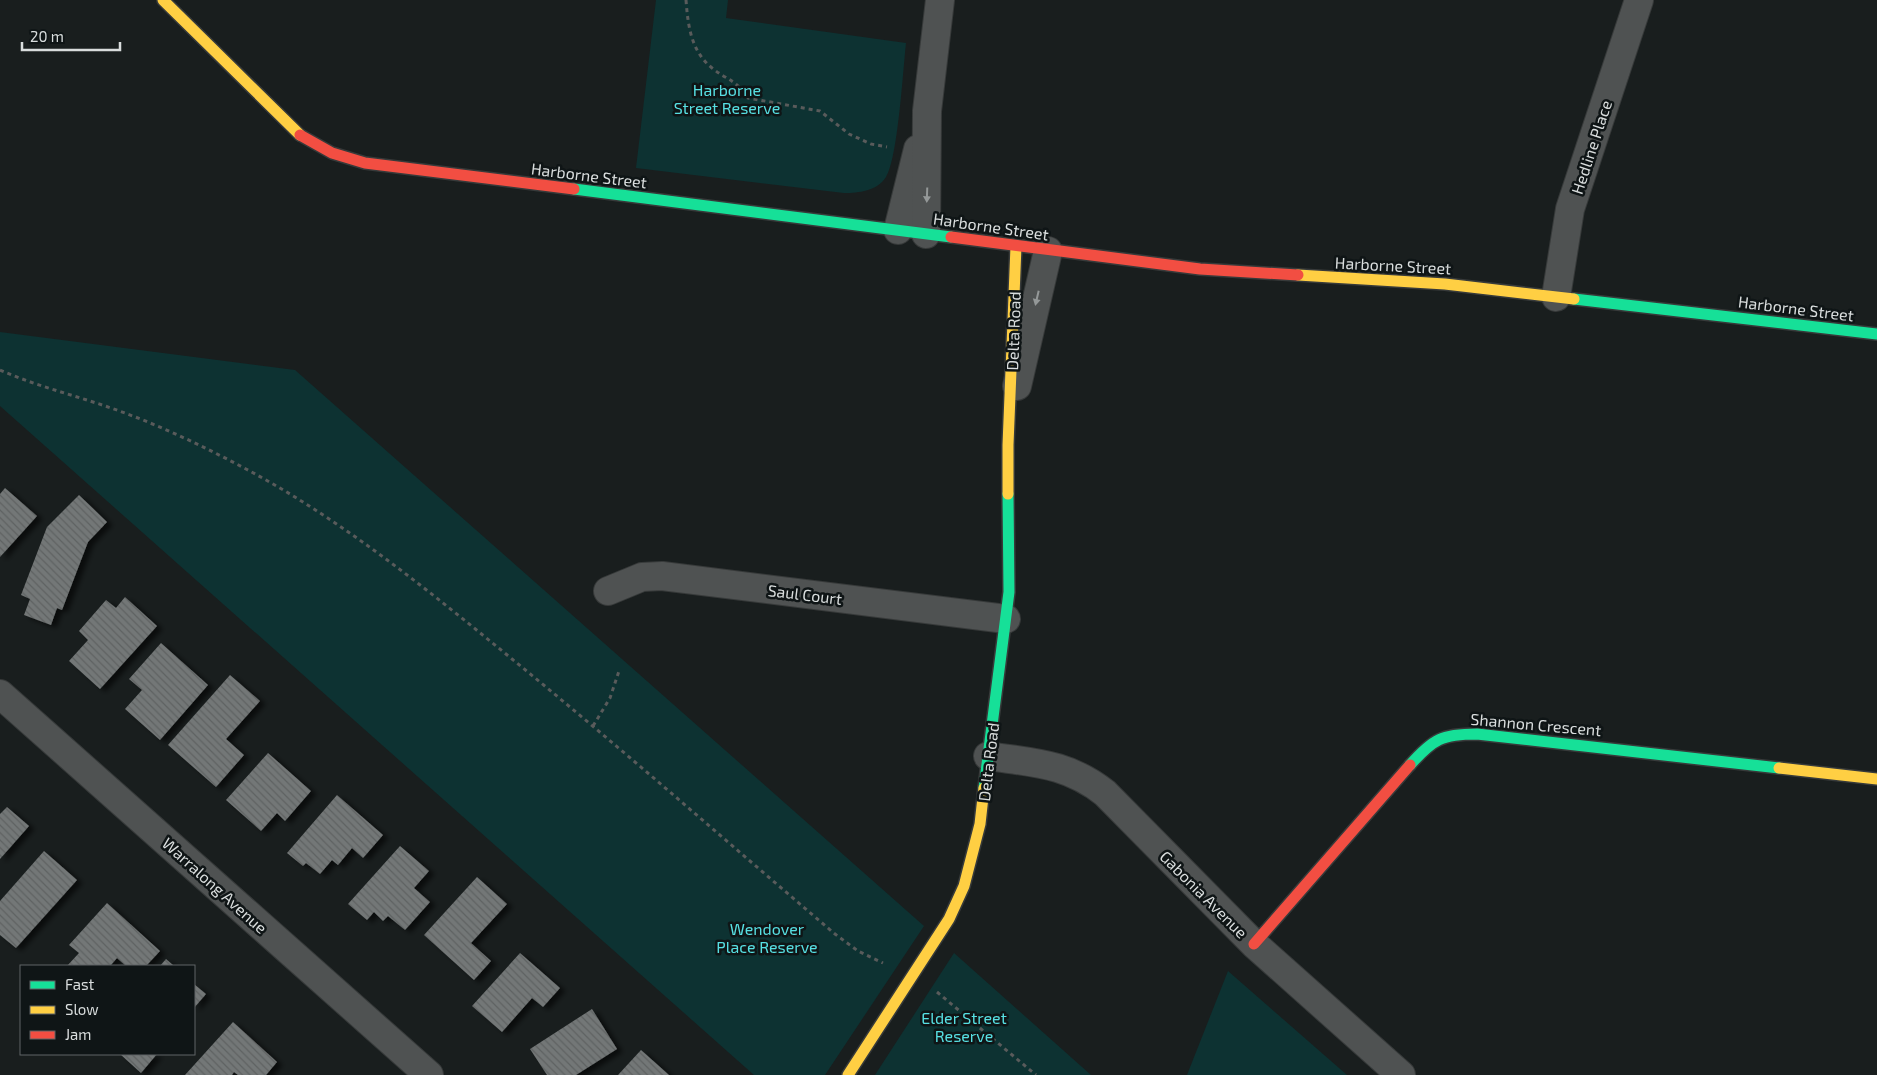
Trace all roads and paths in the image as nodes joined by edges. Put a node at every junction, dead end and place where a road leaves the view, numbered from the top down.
1 (163, 0) edge
2 (686, 0) edge
3 (940, 0) edge
4 (1638, 0) edge
5 (927, 111) junction
6 (889, 147) dead end
7 (898, 230) junction
8 (926, 234) junction
9 (1016, 246) junction
10 (1048, 251) junction
11 (1556, 297) junction
12 (1877, 334) edge
13 (0, 370) edge
14 (1010, 415) junction
15 (608, 591) dead end
16 (1006, 619) junction
17 (619, 671) dead end
18 (0, 694) edge
19 (593, 726) junction
20 (988, 756) junction
21 (1877, 779) edge
22 (1254, 944) junction
23 (914, 975) junction
24 (429, 1075) edge
25 (848, 1075) edge
26 (1036, 1075) edge
27 (1401, 1075) edge

1 - 7 street, Harborne Street
2 - 6 path
3 - 5 street
4 - 11 street, Hedline Place
5 - 7 street
5 -> 8 street
7 - 8 street, Harborne Street
8 - 9 street, Harborne Street
9 - 10 street, Harborne Street
9 - 14 street, Delta Road
10 - 11 street, Harborne Street
10 -> 14 street, Delta Road
11 - 12 street, Harborne Street
13 - 19 path
14 - 16 street, Delta Road
15 - 16 street, Saul Court
16 - 20 street, Delta Road
17 - 19 path
18 - 24 street, Warralong Avenue
19 - 23 path
20 - 22 street, Gabonia Avenue
20 - 23 street, Delta Road
21 - 22 street, Shannon Crescent
22 - 27 street, Gabonia Avenue
23 - 25 street, Delta Road
23 - 26 path

